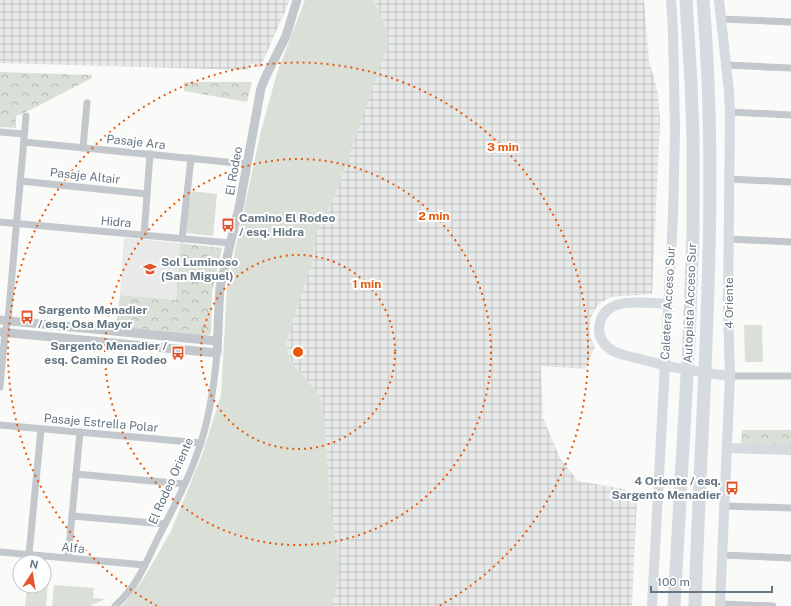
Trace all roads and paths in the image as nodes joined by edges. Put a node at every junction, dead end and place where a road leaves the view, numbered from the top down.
1 (297, 0) edge
2 (671, 0) edge
3 (686, 0) edge
4 (703, 0) edge
5 (719, 0) edge
6 (721, 19) junction
7 (791, 22) edge
8 (726, 65) junction
9 (791, 68) edge
10 (87, 103) dead end
11 (730, 112) junction
12 (791, 115) edge
13 (26, 116) dead end
14 (0, 132) edge
15 (24, 138) junction
16 (83, 148) junction
17 (150, 154) junction
18 (191, 158) junction
19 (247, 164) junction
20 (729, 179) junction
21 (20, 181) junction
22 (791, 182) edge
23 (147, 194) junction
24 (0, 222) edge
25 (16, 223) junction
26 (144, 235) junction
27 (182, 239) junction
28 (729, 239) junction
29 (791, 242) edge
30 (230, 243) junction
31 (668, 304) junction
32 (4, 320) edge
33 (2, 332) edge
34 (217, 341) junction
35 (217, 353) junction
36 (726, 375) junction
37 (791, 376) edge
38 (0, 387) edge
39 (0, 425) edge
40 (41, 429) junction
41 (80, 432) junction
42 (201, 443) junction
43 (727, 448) junction
44 (791, 450) edge
45 (76, 474) junction
46 (184, 484) junction
47 (725, 506) junction
48 (791, 508) edge
49 (72, 516) junction
50 (165, 524) junction
51 (0, 552) edge
52 (29, 554) joint
53 (722, 555) junction
54 (52, 556) edge
55 (68, 558) junction
56 (791, 558) edge
57 (145, 565) junction
58 (720, 605) edge
59 (115, 606) edge
60 (652, 606) edge
61 (674, 606) edge
62 (695, 606) edge
63 (773, 606) edge

1 - 19 street, El Rodeo
2 - 31 main road, Caletera Acceso Sur
3 - 61 highway, Autopista Acceso Sur
4 - 62 highway, Autopista Acceso Sur
5 - 6 main road, 4 Oriente
6 - 7 street
6 - 8 main road, 4 Oriente
8 - 9 street
8 - 11 main road, 4 Oriente
10 - 16 street
11 - 12 street
11 - 20 main road, 4 Oriente
13 - 15 street
14 - 15 street, Pasaje Ara
15 - 16 street, Pasaje Ara
15 - 21 street
16 - 17 street, Pasaje Ara
17 - 18 street, Pasaje Ara
17 - 23 street
18 - 19 street, Pasaje Ara
18 - 27 street
19 - 30 street, El Rodeo
20 - 22 street
20 - 28 main road, 4 Oriente
21 - 23 street, Pasaje Altair
21 - 25 street
23 - 26 street
24 - 25 street, Hidra
25 - 26 street, Hidra
25 - 32 street
26 - 27 street, Hidra
27 - 30 street, Hidra
28 - 29 street
28 - 36 main road, 4 Oriente
30 - 34 street, El Rodeo
31 - 36 main road
31 - 60 main road, Caletera Acceso Sur
32 - 33 street
32 - 34 street
33 - 35 street
33 - 38 street
34 - 35 street, El Rodeo
35 - 42 street, El Rodeo Oriente
36 - 37 street
36 - 43 main road, 4 Oriente
39 - 40 street, Pasaje Estrella Polar
40 - 41 street, Pasaje Estrella Polar
40 - 52 street
41 - 42 street, Pasaje Estrella Polar
41 - 45 street
42 - 46 street, El Rodeo Oriente
43 - 44 main road
43 - 47 main road, 4 Oriente
45 - 46 street
45 - 49 street
46 - 50 street, El Rodeo Oriente
47 - 48 street
47 - 53 main road, 4 Oriente
49 - 50 street
49 - 55 street
50 - 57 street, El Rodeo Oriente
51 - 52 street, Alfa
53 - 56 street
53 - 58 main road, 4 Oriente
54 - 55 street, Alfa
55 - 57 street, Alfa
57 - 59 street, El Rodeo Oriente
58 - 63 street

